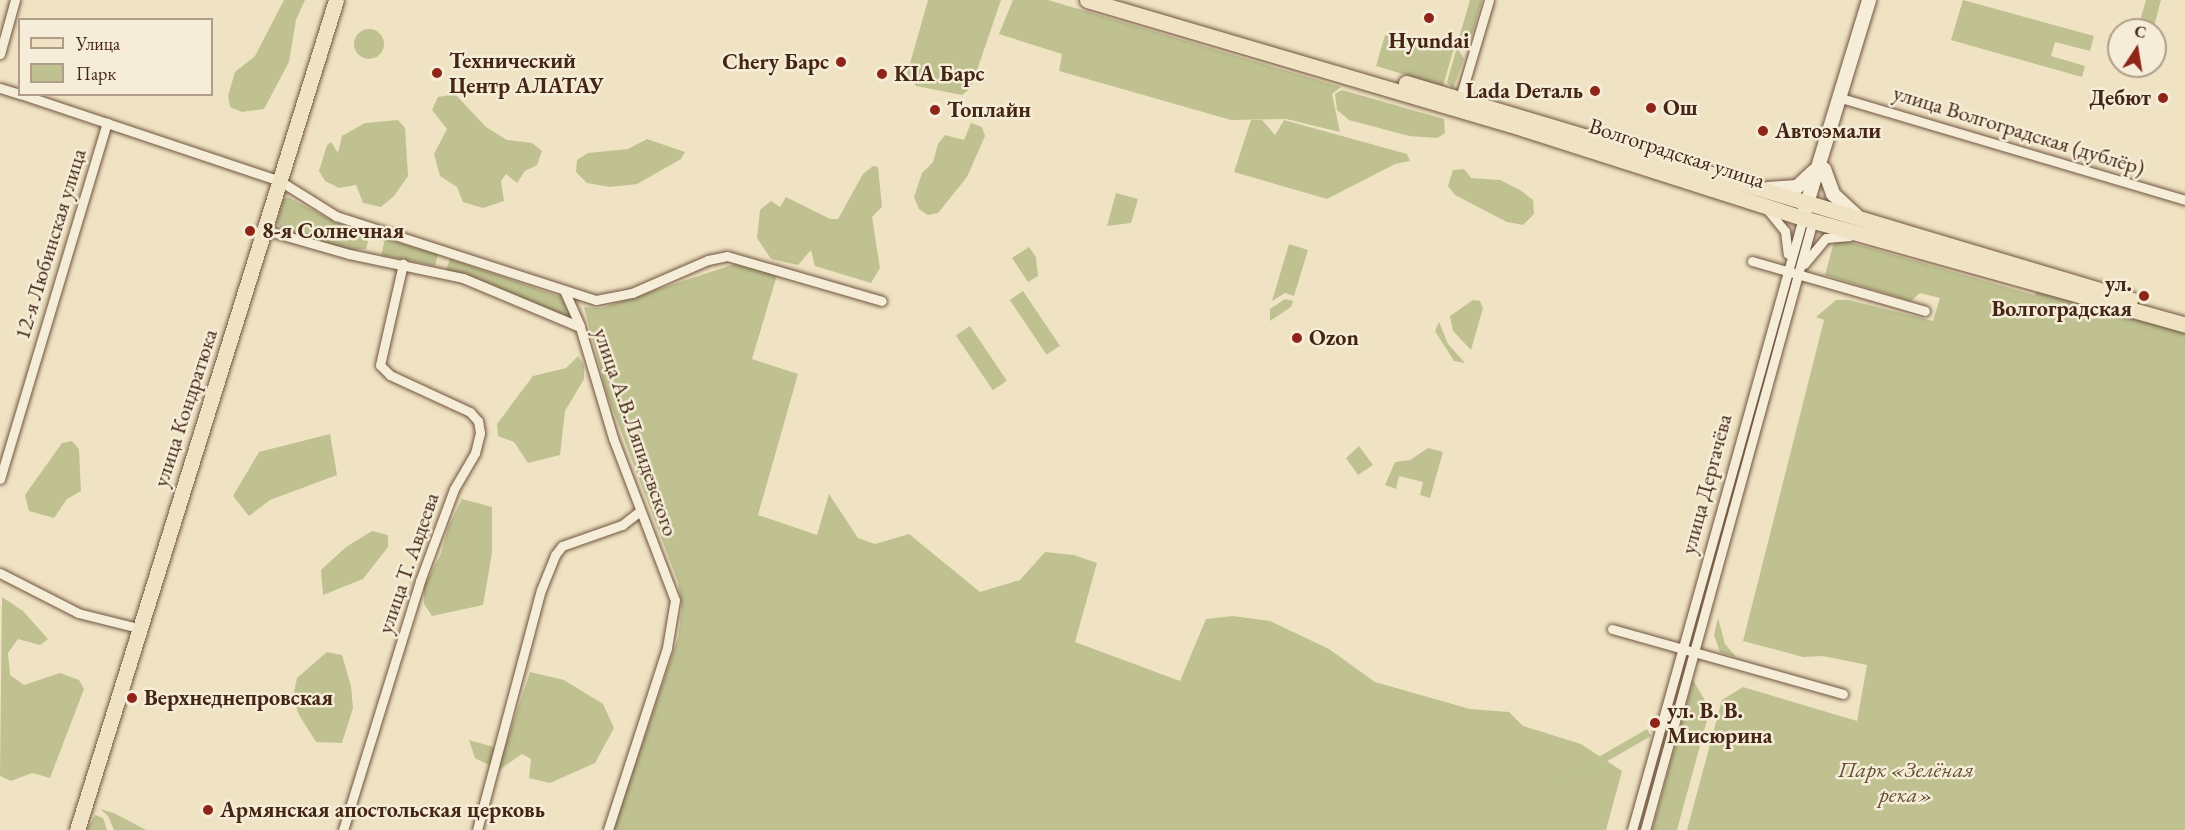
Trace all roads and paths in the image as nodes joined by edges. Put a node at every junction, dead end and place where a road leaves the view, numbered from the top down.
1 (15, 0) edge
2 (336, 0) edge
3 (1087, 0) edge
4 (1117, 0) edge
5 (1489, 0) edge
6 (1869, 0) edge
7 (0, 54) edge
8 (1320, 64) junction
9 (0, 88) edge
10 (18, 93) edge
11 (26, 96) edge
12 (1460, 98) junction
13 (1841, 98) junction
14 (107, 123) junction
15 (1821, 168) junction
16 (280, 181) junction
17 (1755, 195) junction
18 (2185, 200) edge
19 (1810, 212) junction
20 (1861, 219) junction
21 (265, 230) junction
22 (1869, 236) junction
23 (1752, 261) dead end
24 (403, 264) junction
25 (1787, 269) junction
26 (1800, 272) junction
27 (564, 290) junction
28 (882, 301) dead end
29 (1925, 311) dead end
30 (2185, 315) edge
31 (2185, 325) edge
32 (580, 327) junction
33 (0, 479) edge
34 (640, 511) junction
35 (0, 573) edge
36 (138, 628) junction
37 (1612, 629) dead end
38 (1681, 650) junction
39 (1694, 653) junction
40 (1843, 694) dead end
41 (76, 830) edge
42 (343, 830) edge
43 (477, 830) edge
44 (608, 830) edge
45 (1632, 830) edge
46 (1645, 830) edge

1 - 7 street
2 - 16 main road, улица Кондратюка
3 - 8 main road, Волгоградская улица
4 - 8 main road, Волгоградская улица
5 - 12 street
6 - 13 street, улица Дергачёва
8 - 12 main road, Волгоградская улица
8 - 17 main road, Волгоградская улица
9 - 10 street
11 - 14 street
12 - 17 main road, Волгоградская улица
13 - 15 street, улица Дергачёва
13 - 18 street, улица Волгоградская (дублёр)
14 - 16 street
14 - 33 street, 12-я Любинская улица
15 - 17 street
15 - 19 street, улица Дергачёва
15 - 20 street
16 - 21 main road, улица Кондратюка
16 - 27 street
17 - 19 main road, Волгоградская улица
17 - 25 street
19 - 20 main road, Волгоградская улица
19 - 22 main road, Волгоградская улица
19 - 25 street, улица Дергачёва
19 - 26 street, улица Дергачёва
20 - 30 main road, Волгоградская улица
21 - 24 street, улица А.В.Ляпидевского
21 - 36 main road, улица Кондратюка
22 - 26 street
22 - 31 main road, Волгоградская улица
23 - 25 street
24 - 32 street, улица А.В.Ляпидевского
24 - 42 street, улица Т. Авдеева
25 - 26 street
25 - 38 street, улица Дергачёва
26 - 29 street
26 - 39 street, улица Дергачёва
27 - 28 street
27 - 32 street
32 - 34 street, улица А.В.Ляпидевского
34 - 43 street
34 - 44 street, улица А.В.Ляпидевского
35 - 36 street
36 - 41 main road, улица Кондратюка
37 - 38 street
38 - 39 street
38 - 45 street, улица Дергачёва
39 - 40 street
39 - 46 street, улица Дергачёва

